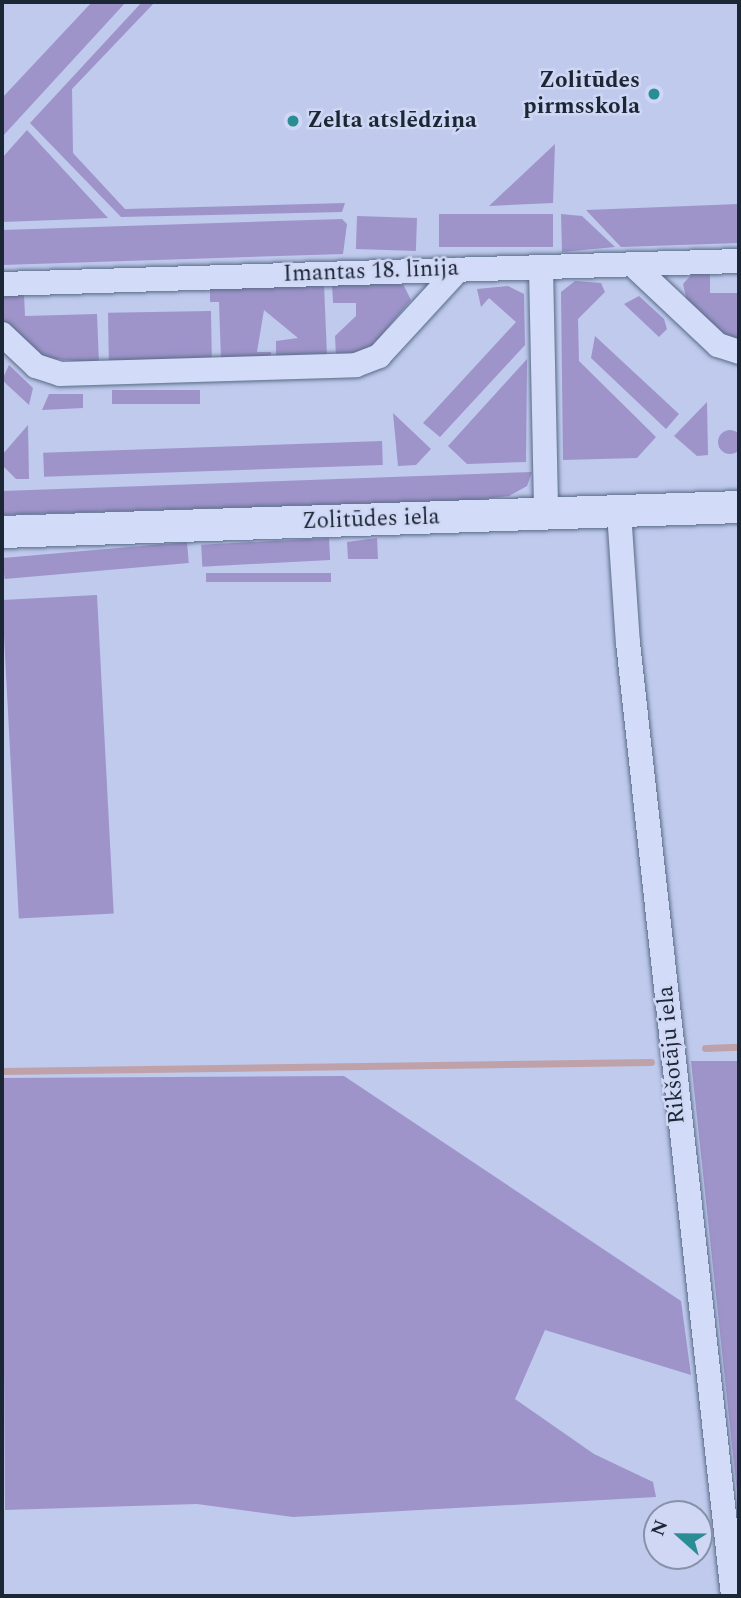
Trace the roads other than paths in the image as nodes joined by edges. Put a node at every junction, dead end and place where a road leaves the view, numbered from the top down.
1 (739, 261) edge
2 (632, 265) junction
3 (541, 268) junction
4 (458, 270) junction
5 (2, 284) edge
6 (2, 334) edge
7 (739, 352) edge
8 (739, 507) edge
9 (619, 512) junction
10 (546, 513) junction
11 (2, 532) edge
12 (733, 1596) edge

1 - 2 street, Imantas 18. līnija
2 - 3 street, Imantas 18. līnija
2 - 7 street
3 - 4 street, Imantas 18. līnija
3 - 10 street
4 - 5 street, Imantas 18. līnija
4 - 6 street
8 - 9 street, Zolitūdes iela
9 - 10 street, Zolitūdes iela
9 - 12 street, Rikšotāju iela
10 - 11 street, Zolitūdes iela

